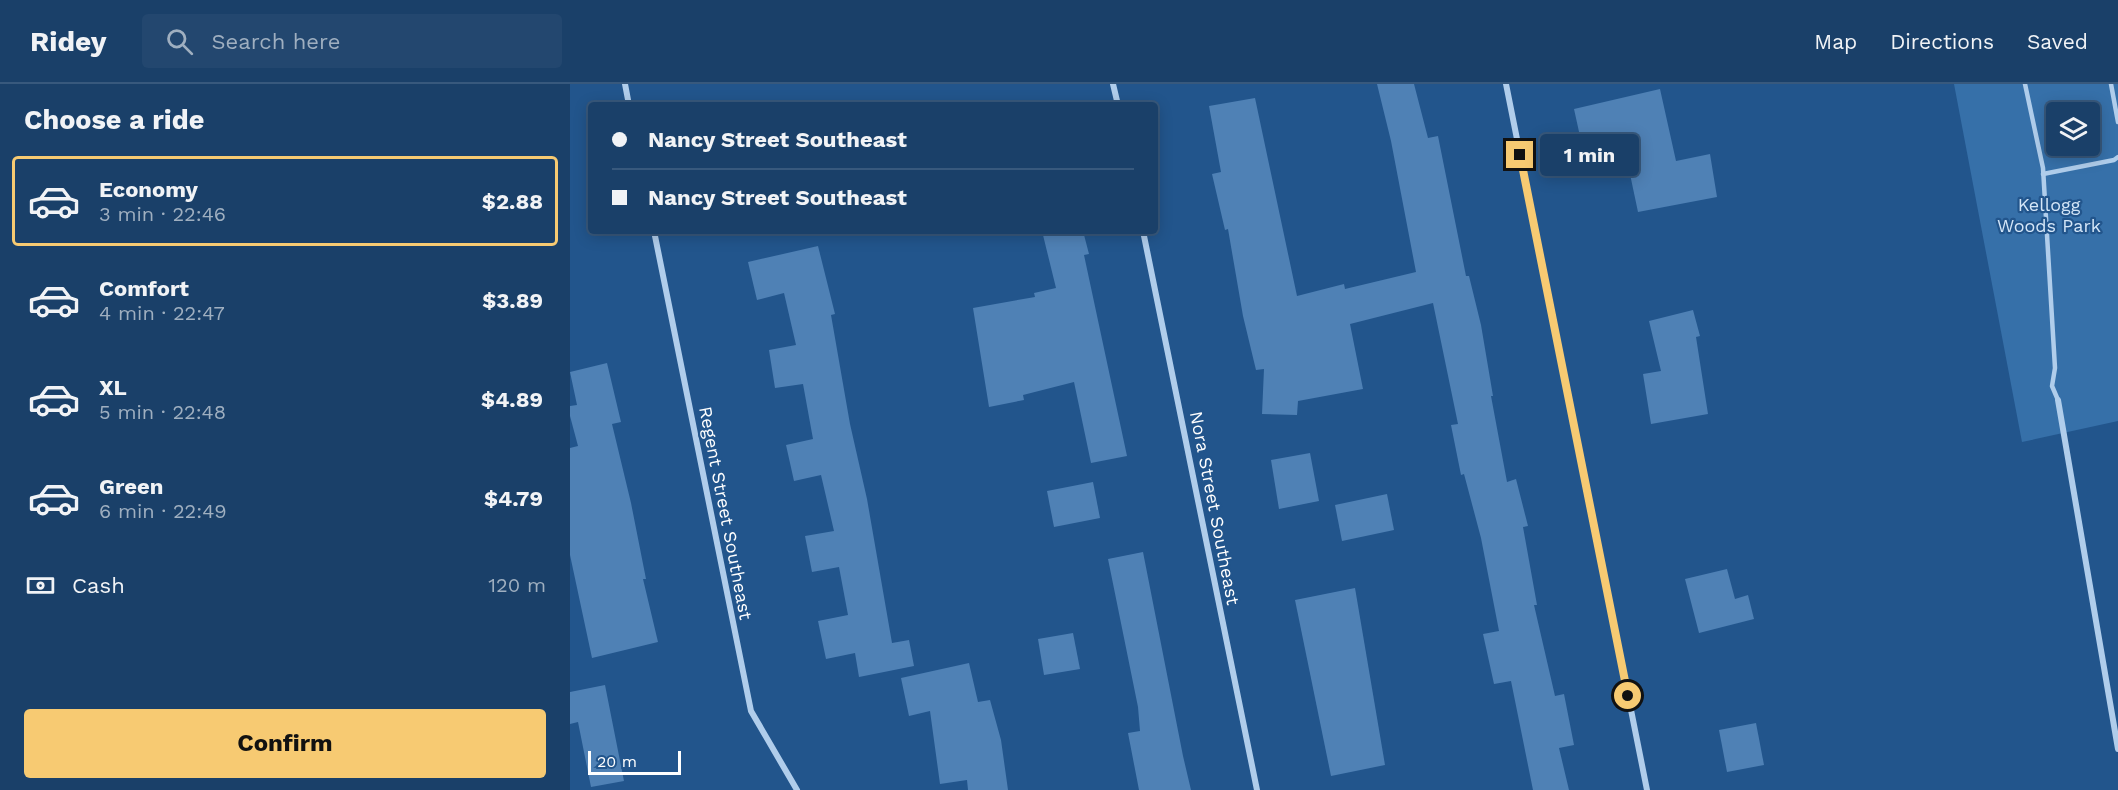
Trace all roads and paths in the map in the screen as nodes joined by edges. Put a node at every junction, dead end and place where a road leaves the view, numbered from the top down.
1 (625, 84) edge
2 (1113, 84) edge
3 (1506, 84) edge
4 (2025, 84) edge
5 (2111, 84) edge
6 (628, 102) edge
7 (1117, 102) edge
8 (2118, 122) edge
9 (2118, 157) edge
10 (2043, 174) junction
11 (655, 234) edge
12 (1144, 234) edge
13 (2058, 400) joint
14 (2118, 745) edge
15 (797, 790) edge
16 (1257, 790) edge
17 (1647, 790) edge

1 - 6 street
2 - 7 street
3 - 17 street
4 - 10 lane
5 - 8 lane
9 - 10 lane
10 - 13 lane
11 - 15 street, Regent Street Southeast
12 - 16 street, Nora Street Southeast
13 - 14 street

